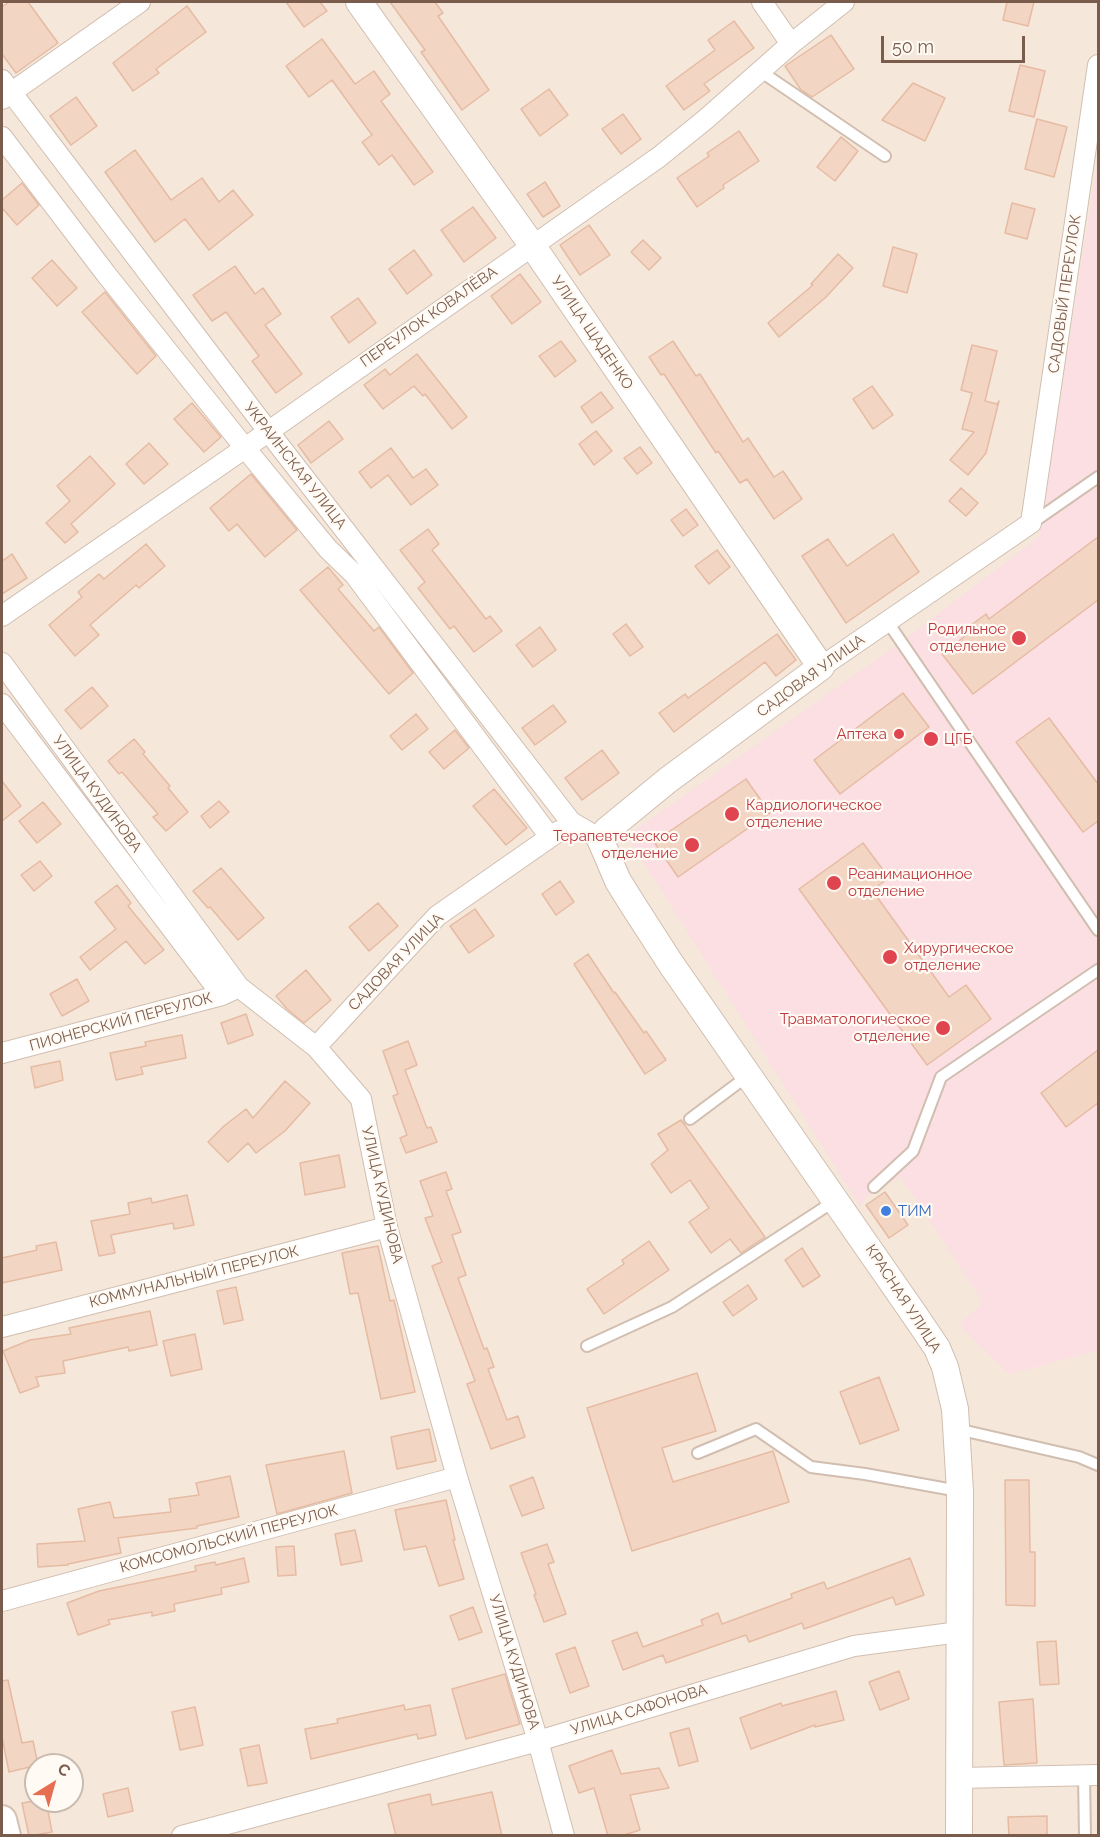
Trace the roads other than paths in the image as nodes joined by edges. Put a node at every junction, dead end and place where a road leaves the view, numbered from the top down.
1 (140, 2) edge
2 (359, 2) edge
3 (762, 2) edge
4 (844, 2) edge
5 (791, 44) junction
6 (1098, 69) edge
7 (760, 71) junction
8 (5, 90) edge
9 (2, 137) edge
10 (885, 156) dead end
11 (532, 245) junction
12 (268, 431) junction
13 (245, 448) junction
14 (1098, 477) edge
15 (1031, 524) junction
16 (2, 616) edge
17 (887, 621) junction
18 (2, 663) edge
19 (821, 667) junction
20 (2, 704) edge
21 (572, 822) junction
22 (550, 837) junction
23 (600, 839) junction
24 (1098, 930) edge
25 (1098, 970) edge
26 (231, 991) junction
27 (316, 1047) junction
28 (2, 1053) edge
29 (750, 1074) junction
30 (690, 1119) dead end
31 (874, 1187) dead end
32 (837, 1200) junction
33 (387, 1227) junction
34 (2, 1327) edge
35 (587, 1346) dead end
36 (957, 1429) junction
37 (698, 1453) dead end
38 (1098, 1465) edge
39 (457, 1477) junction
40 (960, 1491) junction
41 (2, 1601) edge
42 (959, 1632) junction
43 (538, 1741) junction
44 (1091, 1775) edge
45 (960, 1779) junction
46 (2, 1820) edge
47 (6, 1836) edge
48 (182, 1836) edge
49 (564, 1836) edge
50 (959, 1836) edge
51 (1085, 1836) edge

1 - 8 street
2 - 11 street, УЛИЦА ЩАДЕНКО
3 - 5 street
4 - 5 street, ПЕРЕУЛОК КОВАЛЁВА
5 - 7 street, ПЕРЕУЛОК КОВАЛЁВА
6 - 15 street, САДОВЫЙ ПЕРЕУЛОК
7 - 10 lane
7 - 11 street, ПЕРЕУЛОК КОВАЛЁВА
8 - 12 street, УКРАИНСКАЯ УЛИЦА
9 - 13 street, УКРАИНСКАЯ УЛИЦА
11 - 12 street, ПЕРЕУЛОК КОВАЛЁВА
11 - 19 street, УЛИЦА ЩАДЕНКО
12 - 13 street, ПЕРЕУЛОК КОВАЛЁВА
12 - 21 street, УКРАИНСКАЯ УЛИЦА
13 - 16 street, ПЕРЕУЛОК КОВАЛЁВА
13 - 22 street, УКРАИНСКАЯ УЛИЦА
14 - 15 lane
15 - 17 street, САДОВАЯ УЛИЦА
17 - 19 street, САДОВАЯ УЛИЦА
17 - 24 lane
18 - 26 street, УЛИЦА КУДИНОВА
19 - 23 street, САДОВАЯ УЛИЦА
20 - 26 street, УЛИЦА КУДИНОВА
21 - 22 street, САДОВАЯ УЛИЦА
21 - 23 street, УКРАИНСКАЯ УЛИЦА
22 - 27 street, САДОВАЯ УЛИЦА
23 - 29 street, КРАСНАЯ УЛИЦА
25 - 31 lane
26 - 27 street, УЛИЦА КУДИНОВА
26 - 28 street, ПИОНЕРСКИЙ ПЕРЕУЛОК
27 - 33 street, УЛИЦА КУДИНОВА
29 - 30 lane
29 - 32 street, КРАСНАЯ УЛИЦА
32 - 35 lane
32 - 36 street, КРАСНАЯ УЛИЦА
33 - 34 street, КОММУНАЛЬНЫЙ ПЕРЕУЛОК
33 - 39 street, УЛИЦА КУДИНОВА
36 - 38 lane
36 - 40 street, КРАСНАЯ УЛИЦА
37 - 40 lane
39 - 41 street, КОМСОМОЛЬСКИЙ ПЕРЕУЛОК
39 - 43 street, УЛИЦА КУДИНОВА
40 - 42 street, КРАСНАЯ УЛИЦА
42 - 43 street, УЛИЦА САФОНОВА
42 - 45 street, КРАСНАЯ УЛИЦА
43 - 48 street, УЛИЦА САФОНОВА
43 - 49 street, УЛИЦА КУДИНОВА
44 - 45 street
44 - 51 lane
45 - 50 street, КРАСНАЯ УЛИЦА
46 - 47 main road

